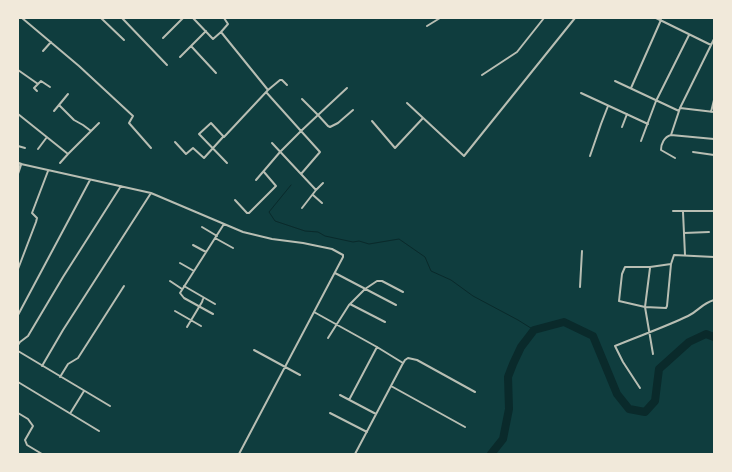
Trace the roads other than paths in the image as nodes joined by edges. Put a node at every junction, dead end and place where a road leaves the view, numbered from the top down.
1 (22, 18) edge
2 (101, 18) edge
3 (122, 18) edge
4 (183, 18) edge
5 (193, 18) edge
6 (224, 18) edge
7 (440, 18) edge
8 (544, 18) edge
9 (574, 18) edge
10 (656, 18) edge
11 (661, 20) junction
12 (427, 26) dead end
13 (206, 32) junction
14 (221, 32) junction
15 (689, 35) junction
16 (163, 38) dead end
17 (714, 39) edge
18 (124, 40) dead end
19 (51, 42) junction
20 (191, 46) junction
21 (711, 46) junction
22 (43, 51) dead end
23 (180, 57) dead end
24 (167, 65) dead end
25 (18, 70) edge
26 (216, 73) dead end
27 (482, 75) dead end
28 (615, 81) dead end
29 (38, 84) junction
30 (287, 85) dead end
31 (50, 87) dead end
32 (347, 88) dead end
33 (631, 88) junction
34 (37, 91) dead end
35 (267, 91) junction
36 (581, 93) dead end
37 (68, 94) dead end
38 (302, 98) dead end
39 (714, 100) edge
40 (656, 101) junction
41 (407, 103) dead end
42 (59, 105) junction
43 (608, 106) junction
44 (679, 109) junction
45 (353, 110) dead end
46 (54, 111) dead end
47 (710, 112) junction
48 (714, 112) edge
49 (18, 114) edge
50 (627, 114) junction
51 (318, 116) junction
52 (423, 118) junction
53 (372, 122) dead end
54 (99, 123) dead end
55 (648, 124) junction
56 (622, 127) dead end
57 (301, 131) junction
58 (91, 132) junction
59 (671, 135) junction
60 (47, 137) junction
61 (224, 137) junction
62 (714, 139) edge
63 (642, 141) dead end
64 (175, 142) dead end
65 (272, 143) dead end
66 (18, 146) edge
67 (25, 148) dead end
68 (38, 148) dead end
69 (151, 148) dead end
70 (213, 149) junction
71 (280, 152) junction
72 (693, 152) dead end
73 (68, 154) junction
74 (714, 155) edge
75 (590, 156) dead end
76 (675, 158) dead end
77 (19, 163) edge
78 (60, 163) dead end
79 (227, 163) dead end
80 (48, 170) junction
81 (263, 171) junction
82 (18, 173) edge
83 (301, 174) junction
84 (90, 180) junction
85 (256, 180) dead end
86 (323, 183) dead end
87 (121, 186) junction
88 (316, 190) junction
89 (151, 193) junction
90 (313, 195) junction
91 (235, 200) dead end
92 (322, 203) dead end
93 (302, 208) dead end
94 (714, 211) edge
95 (673, 212) dead end
96 (683, 212) junction
97 (224, 224) junction
98 (202, 227) dead end
99 (709, 232) dead end
100 (684, 233) junction
101 (216, 237) junction
102 (193, 245) dead end
103 (232, 248) dead end
104 (582, 250) dead end
105 (206, 252) junction
106 (685, 255) junction
107 (714, 257) edge
108 (180, 263) dead end
109 (671, 264) junction
110 (650, 267) junction
111 (18, 269) edge
112 (194, 271) junction
113 (335, 273) junction
114 (170, 282) dead end
115 (124, 286) dead end
116 (183, 288) junction
117 (580, 288) dead end
118 (365, 289) junction
119 (403, 292) dead end
120 (202, 297) junction
121 (714, 300) edge
122 (214, 304) dead end
123 (350, 304) junction
124 (396, 305) dead end
125 (199, 306) junction
126 (645, 306) junction
127 (175, 311) dead end
128 (314, 312) junction
129 (18, 314) edge
130 (212, 314) dead end
131 (191, 320) junction
132 (385, 322) dead end
133 (336, 325) junction
134 (201, 326) dead end
135 (187, 327) dead end
136 (648, 332) junction
137 (328, 338) dead end
138 (18, 345) edge
139 (377, 347) junction
140 (254, 350) dead end
141 (18, 352) edge
142 (653, 354) dead end
143 (403, 363) junction
144 (42, 366) junction
145 (285, 367) junction
146 (300, 375) dead end
147 (60, 377) junction
148 (18, 382) edge
149 (391, 386) junction
150 (640, 388) dead end
151 (84, 391) junction
152 (475, 392) dead end
153 (340, 395) dead end
154 (349, 400) junction
155 (110, 406) dead end
156 (18, 413) edge
157 (71, 413) junction
158 (330, 413) dead end
159 (376, 414) junction
160 (465, 427) dead end
161 (99, 431) dead end
162 (367, 432) junction
163 (42, 454) edge
164 (239, 454) edge
165 (355, 454) edge

1 - 19 street
2 - 18 street
3 - 24 street
4 - 16 street
5 - 13 street
6 - 14 street
7 - 12 street
8 - 27 street
9 - 52 street
10 - 11 street
11 - 15 street
11 - 33 street
13 - 14 street
13 - 20 street
14 - 35 street
15 - 21 street
15 - 40 street
17 - 21 street
19 - 22 street
19 - 69 street
20 - 23 street
20 - 26 street
21 - 44 street
25 - 29 street
28 - 33 street
29 - 31 street
29 - 34 street
30 - 35 street
32 - 51 street
33 - 40 street
35 - 57 street
35 - 61 street
36 - 43 street
37 - 42 street
38 - 51 street
39 - 47 street
40 - 44 street
40 - 55 street
41 - 52 street
42 - 46 street
42 - 58 street
43 - 50 street
43 - 75 street
44 - 47 street
44 - 59 street
45 - 51 street
47 - 48 street
49 - 60 street
50 - 55 street
50 - 56 street
51 - 57 street
52 - 53 street
54 - 58 street
55 - 63 street
57 - 71 street
57 - 83 street
58 - 73 street
59 - 62 street
59 - 76 street
60 - 68 street
60 - 73 street
61 - 70 street
61 - 70 street
64 - 70 street
65 - 71 street
66 - 67 street
70 - 79 street
71 - 81 street
71 - 83 street
72 - 74 street
73 - 78 street
77 - 80 street
77 - 82 street
80 - 84 street
80 - 111 street
81 - 85 street
81 - 91 street
83 - 88 street
84 - 87 street
84 - 129 street
86 - 88 street
87 - 89 street
87 - 138 street
88 - 90 street
89 - 97 street
89 - 144 street
90 - 92 street
90 - 93 street
94 - 96 street
95 - 96 street
96 - 100 street
97 - 101 street
97 - 113 street
98 - 101 street
99 - 100 street
100 - 106 street
101 - 103 street
101 - 105 street
102 - 105 street
104 - 117 street
105 - 112 street
106 - 107 street
106 - 109 street
108 - 112 street
109 - 110 street
109 - 126 street
110 - 126 street
110 - 126 street
112 - 116 street
113 - 118 street
113 - 128 street
114 - 116 street
115 - 147 street
116 - 120 street
116 - 125 street
118 - 119 street
118 - 123 street
118 - 124 street
120 - 122 street
120 - 125 street
121 - 136 street
123 - 132 street
123 - 133 street
125 - 130 street
125 - 131 street
126 - 136 street
127 - 131 street
128 - 133 street
128 - 145 street
131 - 134 street
131 - 135 street
133 - 137 street
133 - 139 street
136 - 142 street
136 - 150 street
139 - 143 street
139 - 154 street
140 - 145 street
141 - 144 street
143 - 149 street
143 - 152 street
144 - 147 street
145 - 146 street
145 - 164 street
147 - 151 street
148 - 157 street
149 - 159 street
149 - 160 street
151 - 155 street
151 - 157 street
153 - 154 street
154 - 159 street
156 - 163 street
157 - 161 street
158 - 162 street
159 - 162 street
162 - 165 street

